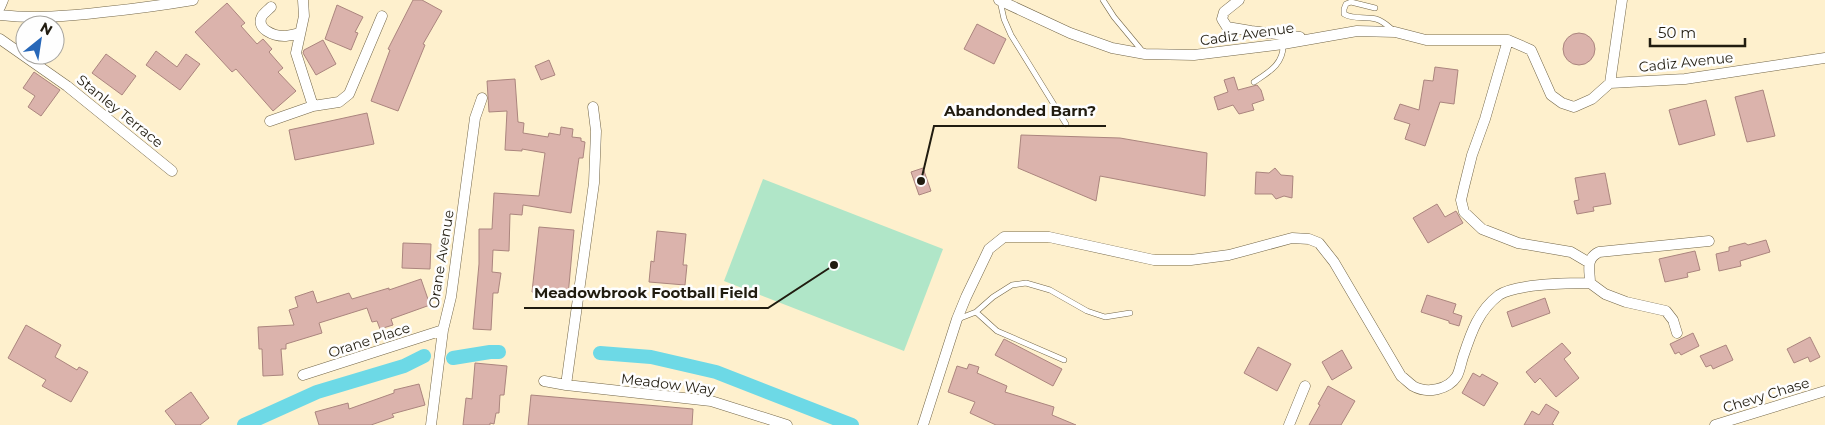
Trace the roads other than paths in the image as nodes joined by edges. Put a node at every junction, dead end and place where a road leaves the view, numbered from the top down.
1 (3, 0) edge
2 (193, 0) edge
3 (303, 0) edge
4 (1000, 0) edge
5 (1103, 0) edge
6 (1239, 0) edge
7 (1622, 0) edge
8 (0, 7) edge
9 (271, 7) dead end
10 (1375, 8) dead end
11 (0, 16) edge
12 (382, 16) dead end
13 (1395, 32) junction
14 (300, 33) junction
15 (1308, 38) junction
16 (0, 39) edge
17 (1508, 40) junction
18 (1283, 44) junction
19 (1145, 54) junction
20 (1825, 58) edge
21 (1254, 82) dead end
22 (1610, 83) junction
23 (482, 98) dead end
24 (313, 106) junction
25 (593, 107) dead end
26 (270, 121) dead end
27 (1066, 124) dead end
28 (172, 171) dead end
29 (1709, 241) dead end
30 (1588, 262) junction
31 (1590, 283) junction
32 (976, 312) junction
33 (1130, 313) dead end
34 (957, 319) junction
35 (443, 330) junction
36 (1677, 334) dead end
37 (1064, 360) dead end
38 (303, 375) dead end
39 (544, 381) dead end
40 (566, 386) junction
41 (1305, 386) dead end
42 (1825, 391) edge
43 (431, 425) edge
44 (787, 425) edge
45 (923, 425) edge
46 (1289, 425) edge
47 (1715, 425) edge

1 - 8 street
2 - 11 street
3 - 14 street
4 - 19 street, Cadiz Avenue
4 - 27 lane
5 - 19 lane
6 - 15 street
7 - 22 street
9 - 14 street
10 - 13 lane
12 - 24 street
13 - 15 street, Cadiz Avenue
13 - 17 street, Cadiz Avenue
14 - 24 street
15 - 18 street, Cadiz Avenue
16 - 28 street, Stanley Terrace
17 - 22 street
17 - 30 street
18 - 19 street, Cadiz Avenue
18 - 21 lane
20 - 22 street, Cadiz Avenue
23 - 35 street, Orane Avenue
24 - 26 street
25 - 40 street
29 - 30 street
30 - 31 street
31 - 34 street
31 - 36 street
32 - 33 lane
32 - 34 lane
32 - 37 lane
34 - 45 street
35 - 38 street, Orane Place
35 - 43 street, Orane Avenue
39 - 40 street, Meadow Way
40 - 44 street, Meadow Way
41 - 46 street
42 - 47 street, Chevy Chase

